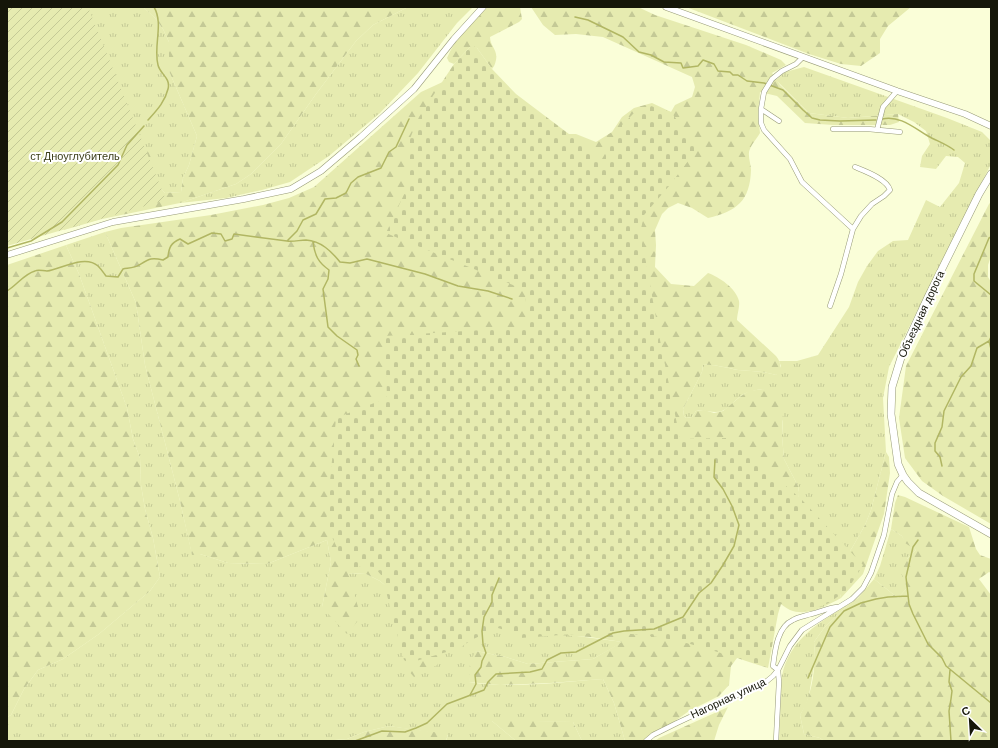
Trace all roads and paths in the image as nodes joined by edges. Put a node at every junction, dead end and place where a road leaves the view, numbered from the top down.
1 (483, 7) edge
2 (666, 7) edge
3 (803, 57) junction
4 (897, 91) junction
5 (761, 109) junction
6 (779, 121) dead end
7 (991, 126) edge
8 (833, 129) dead end
9 (877, 130) junction
10 (900, 132) dead end
11 (855, 167) dead end
12 (991, 174) edge
13 (853, 229) junction
14 (7, 255) edge
15 (830, 306) dead end
16 (903, 475) junction
17 (991, 534) edge
18 (839, 607) junction
19 (778, 670) junction
20 (646, 741) edge
21 (776, 741) edge

1 - 14 street
2 - 3 street
3 - 4 street
3 - 5 street
4 - 7 street
4 - 9 street
5 - 6 street
5 - 13 street
8 - 9 street
9 - 10 street
11 - 13 street
12 - 16 main road, Объездная дорога
13 - 15 street
16 - 17 main road, Объездная дорога
16 - 18 street
18 - 19 street
18 - 19 street, Нагорная улица
19 - 20 street, Нагорная улица
19 - 21 street

